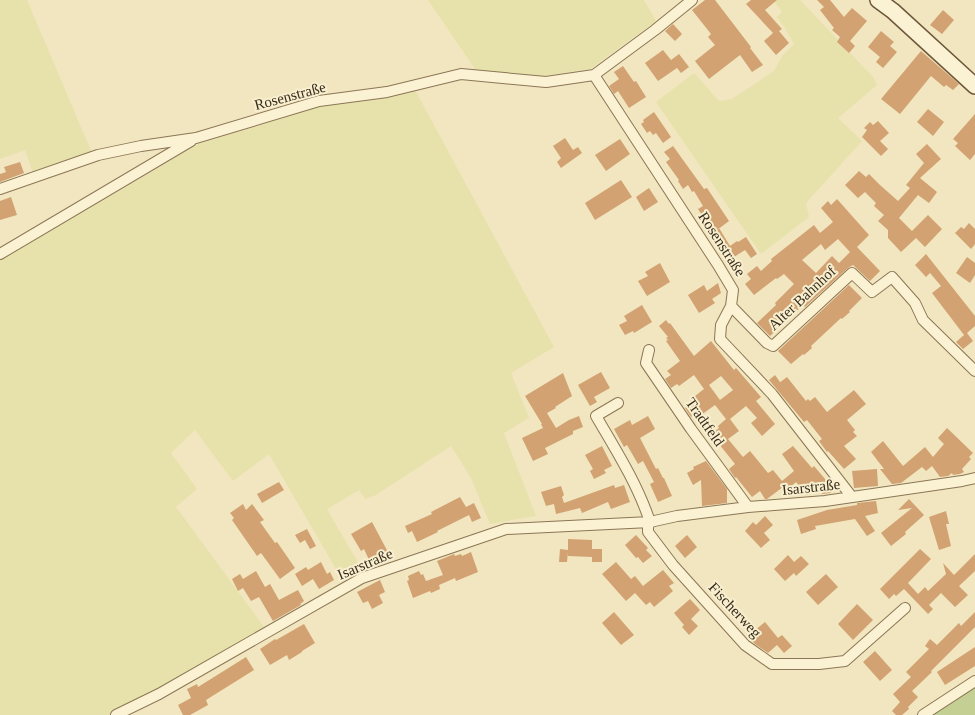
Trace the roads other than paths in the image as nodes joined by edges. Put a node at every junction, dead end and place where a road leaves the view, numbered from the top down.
1 (692, 0) edge
2 (878, 0) edge
3 (594, 75) junction
4 (975, 86) edge
5 (196, 138) junction
6 (0, 188) edge
7 (0, 254) edge
8 (731, 306) junction
9 (649, 350) dead end
10 (975, 371) edge
11 (618, 403) dead end
12 (975, 478) edge
13 (852, 497) junction
14 (748, 507) junction
15 (650, 522) junction
16 (905, 608) dead end
17 (975, 681) edge
18 (116, 715) edge
19 (923, 715) edge

1 - 3 street, Rosenstraße
2 - 4 street
3 - 5 street, Rosenstraße
3 - 8 street, Rosenstraße
5 - 6 street, Rosenstraße
5 - 7 street
8 - 10 street, Alter Bahnhof
8 - 13 street, Rosenstraße
9 - 14 street, Tradtfeld
11 - 15 street
12 - 13 street, Isarstraße
13 - 14 street, Isarstraße
14 - 15 street, Isarstraße
15 - 16 street, Fischerweg
15 - 18 street, Isarstraße
17 - 19 street

